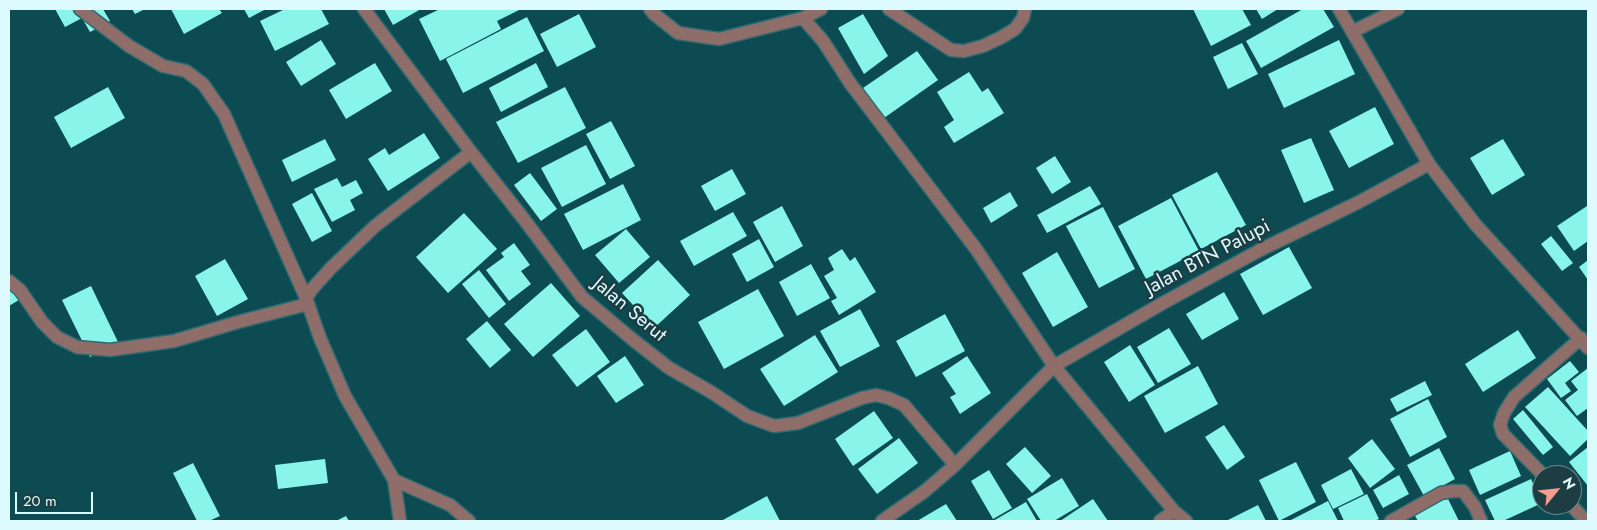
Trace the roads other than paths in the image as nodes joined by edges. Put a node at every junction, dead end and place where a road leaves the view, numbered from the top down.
1 (80, 9) edge
2 (364, 9) edge
3 (650, 9) edge
4 (821, 9) edge
5 (889, 9) edge
6 (1025, 9) edge
7 (1339, 9) edge
8 (1398, 9) edge
9 (803, 18) junction
10 (1352, 32) junction
11 (471, 152) junction
12 (1429, 164) junction
13 (9, 280) edge
14 (307, 301) junction
15 (1584, 343) edge
16 (1054, 366) junction
17 (955, 465) junction
18 (1534, 465) edge
19 (394, 480) junction
20 (1174, 511) junction
21 (400, 521) edge
22 (468, 521) edge
23 (884, 521) edge
24 (1160, 521) edge
25 (1186, 521) edge
26 (1391, 521) edge
27 (1481, 521) edge

1 - 14 street
2 - 11 street, Jalan Serut
3 - 9 street
4 - 9 street
5 - 6 street
7 - 10 street
8 - 10 street
9 - 16 street
10 - 12 street
11 - 14 street
11 - 17 street, Jalan Serut
12 - 15 street
12 - 16 street, Jalan BTN Palupi
13 - 14 street
14 - 19 street
15 - 18 street
16 - 17 street, Jalan BTN Palupi
16 - 20 street
17 - 23 street, Jalan BTN Palupi
19 - 21 street
19 - 22 street
20 - 24 street
20 - 25 street
26 - 27 street

